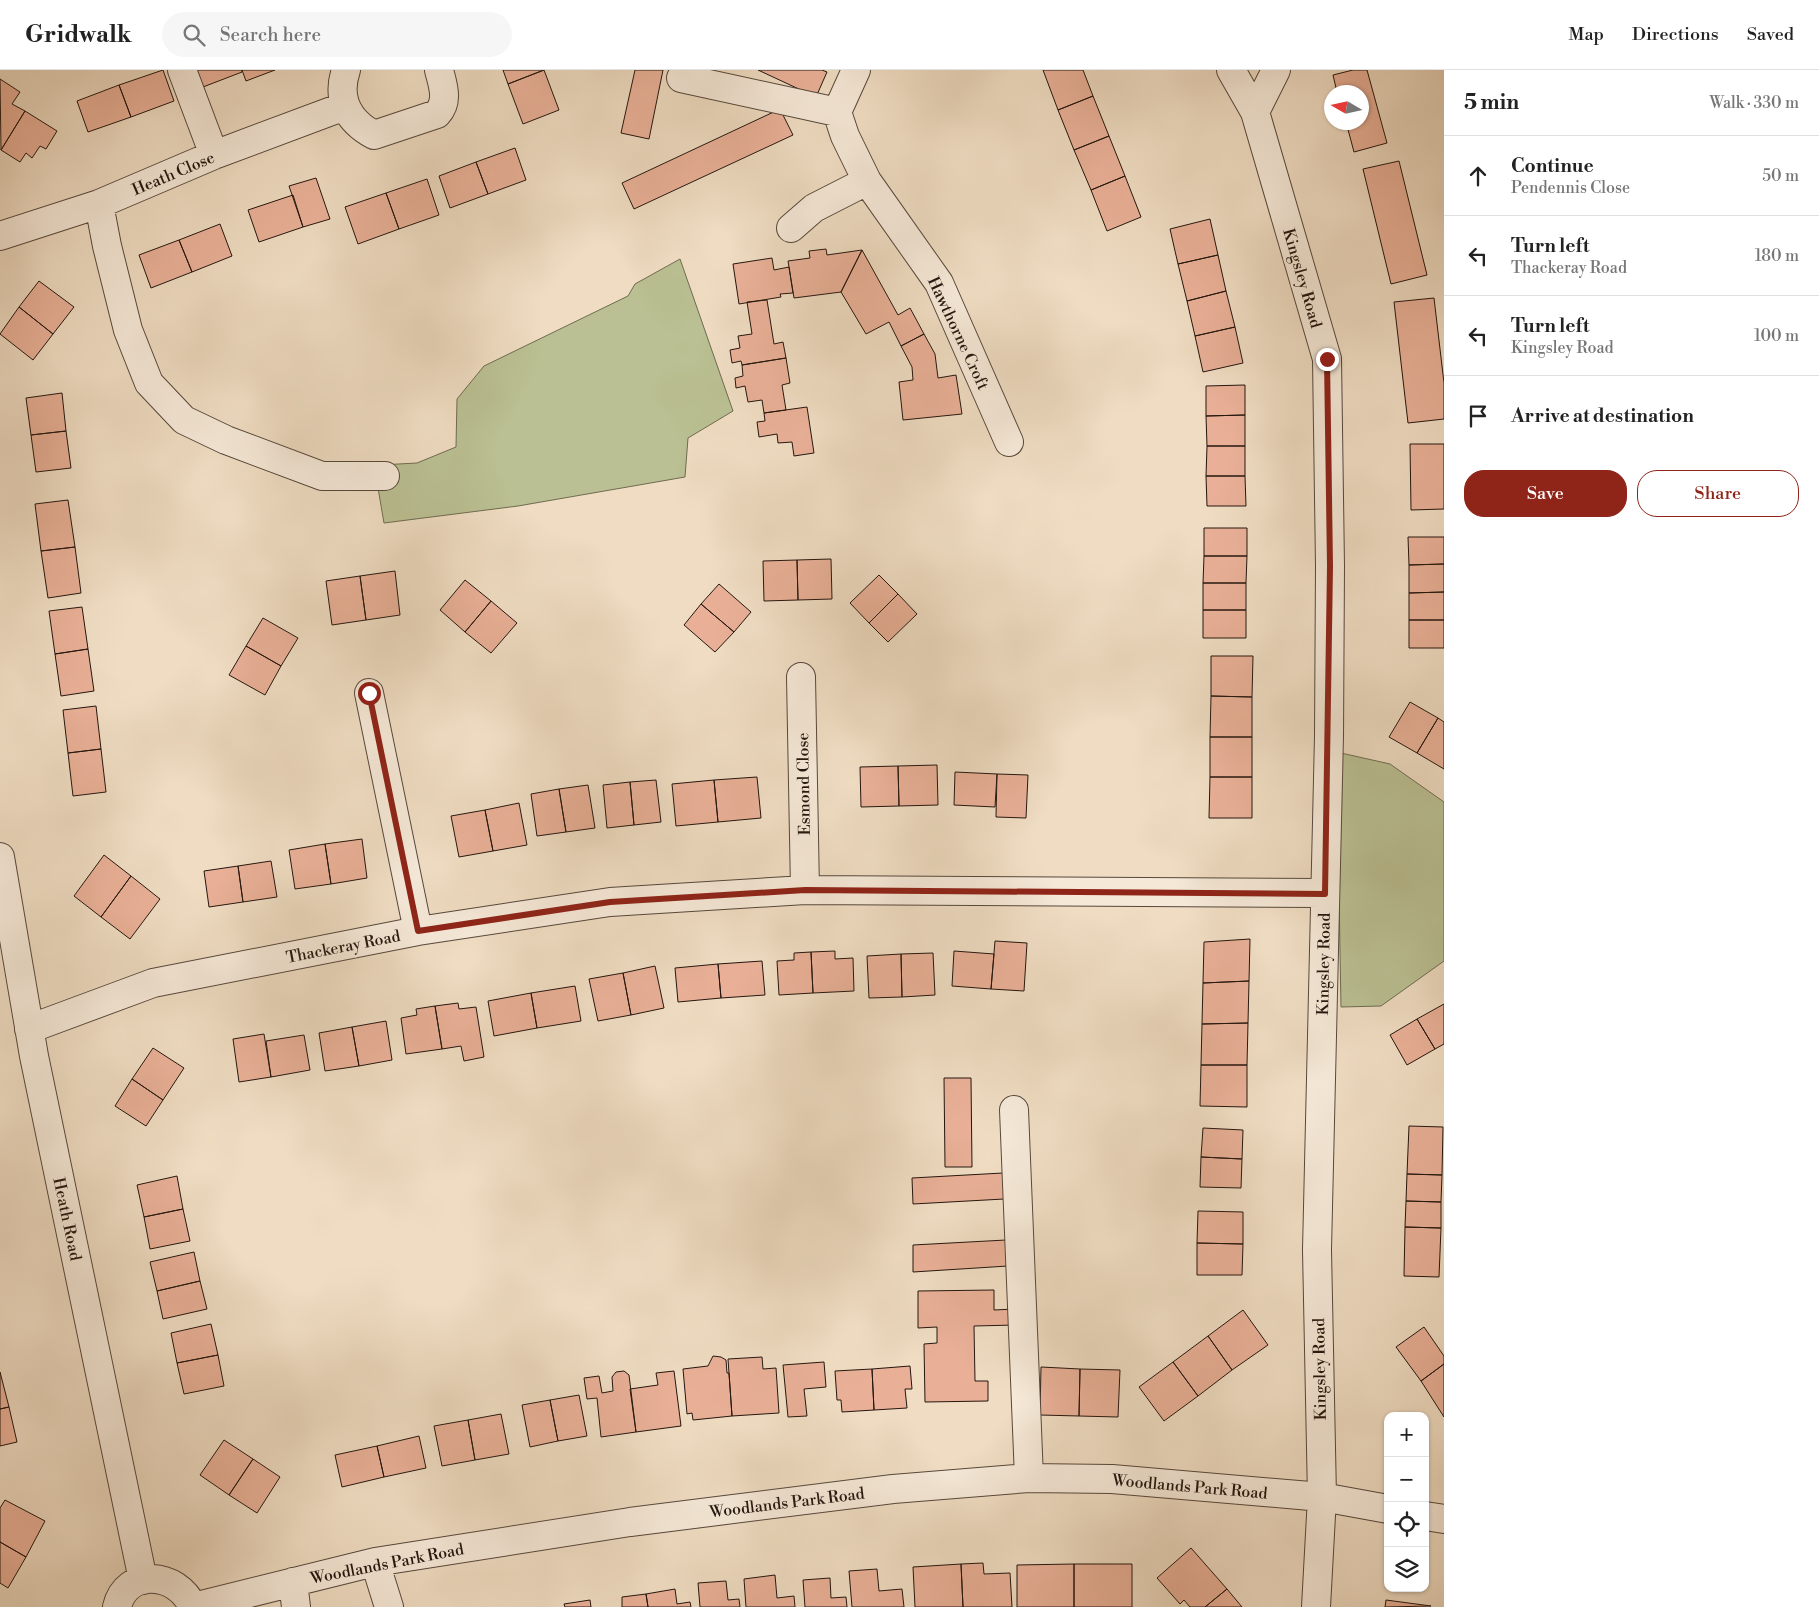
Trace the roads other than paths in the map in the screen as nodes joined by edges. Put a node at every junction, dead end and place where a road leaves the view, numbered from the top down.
1 (182, 70) edge
2 (346, 70) edge
3 (439, 70) edge
4 (856, 70) edge
5 (1231, 70) edge
6 (1276, 70) edge
7 (681, 78) dead end
8 (344, 106) junction
9 (838, 112) junction
10 (1255, 112) junction
11 (214, 155) junction
12 (867, 181) junction
13 (99, 204) junction
14 (791, 228) dead end
15 (0, 236) edge
16 (1008, 442) dead end
17 (385, 476) dead end
18 (801, 677) dead end
19 (369, 693) dead end
20 (0, 857) edge
21 (805, 890) junction
22 (1325, 894) junction
23 (418, 931) junction
24 (29, 1029) junction
25 (1014, 1110) dead end
26 (1029, 1478) junction
27 (1322, 1497) junction
28 (1384, 1508) edge
29 (1429, 1517) edge
30 (1444, 1519) edge
31 (375, 1562) junction
32 (143, 1580) junction
33 (294, 1594) edge
34 (117, 1607) edge
35 (193, 1607) edge
36 (389, 1607) edge
37 (1316, 1607) edge

1 - 11 street
2 - 8 street
3 - 8 street
4 - 9 street
5 - 10 street, Kingsley Road
6 - 10 street
7 - 9 street
8 - 11 street, Heath Close
9 - 12 street, Hawthorne Croft
10 - 22 street, Kingsley Road
11 - 13 street, Heath Close
12 - 14 street
12 - 16 street, Hawthorne Croft
13 - 15 street, Heath Close
13 - 17 street
18 - 21 street, Esmond Close
19 - 23 street
20 - 24 street, Heath Road
21 - 22 street, Thackeray Road
21 - 23 street, Thackeray Road
22 - 27 street, Kingsley Road
23 - 24 street, Thackeray Road
24 - 32 street, Heath Road
25 - 26 street
26 - 27 street, Woodlands Park Road
26 - 31 street, Woodlands Park Road
27 - 28 street, Woodlands Park Road
27 - 37 street, Kingsley Road
29 - 30 street
31 - 33 street, Woodlands Park Road
31 - 36 street
32 - 34 street
32 - 35 street
33 - 35 street, Woodlands Park Road

